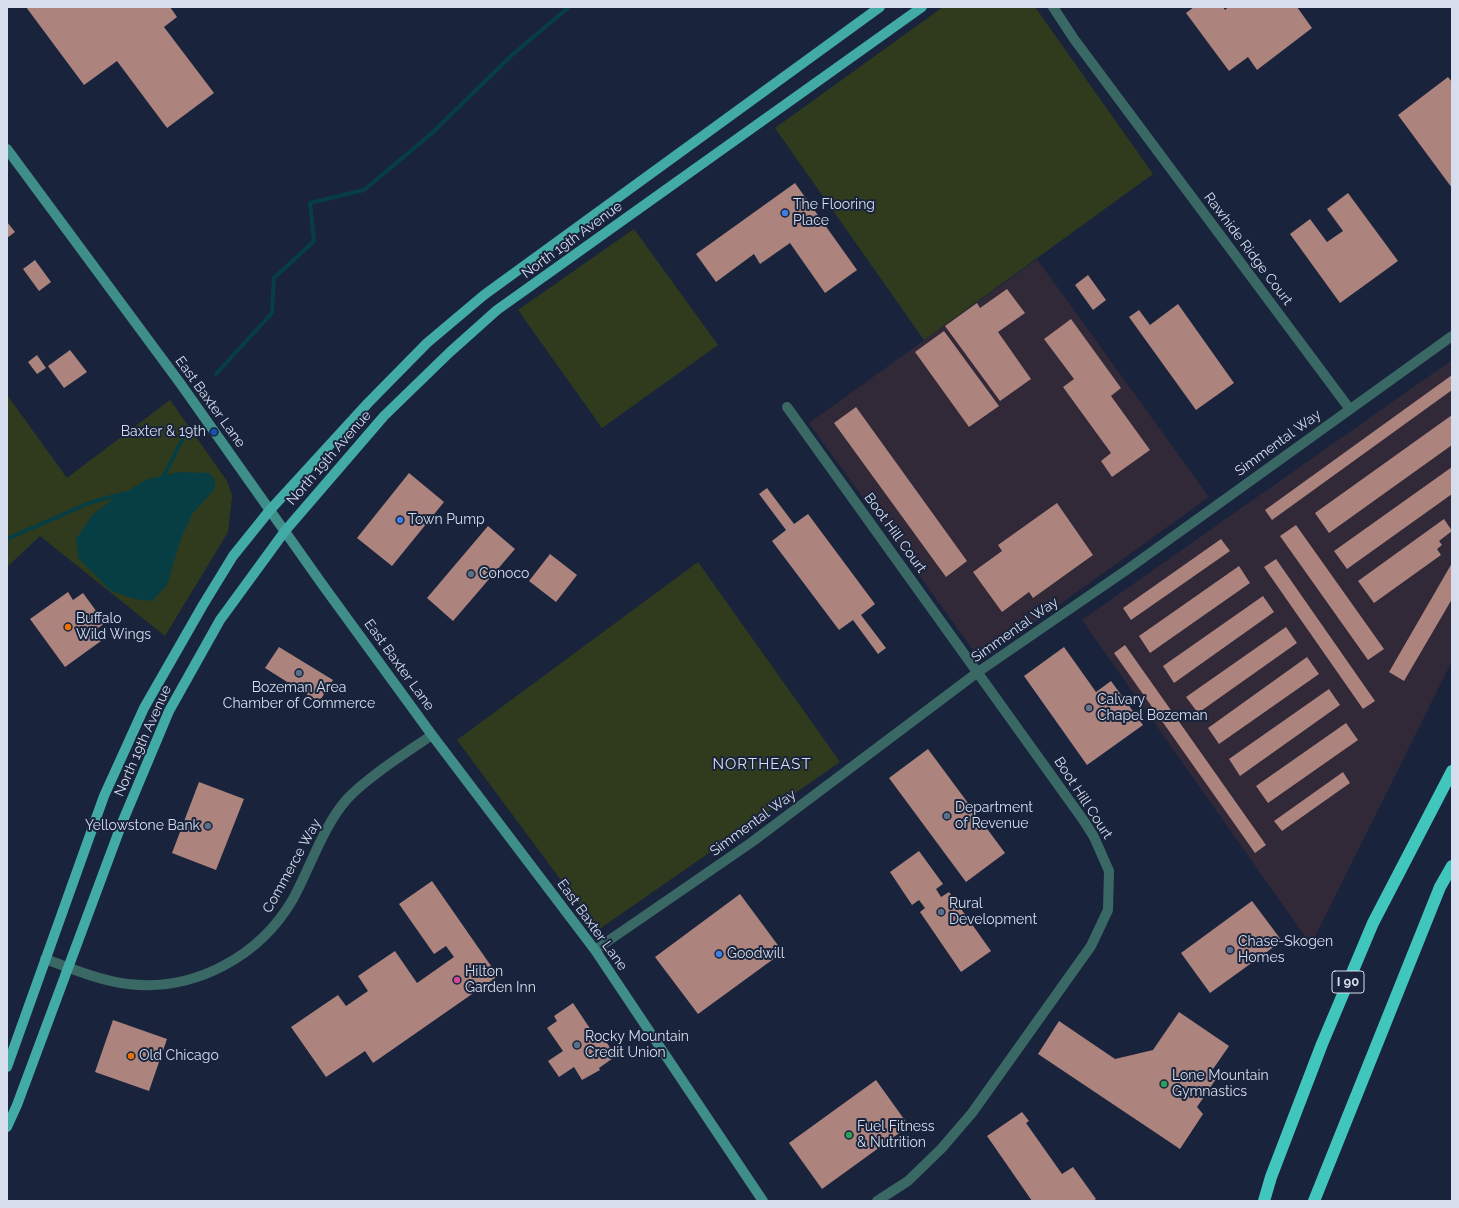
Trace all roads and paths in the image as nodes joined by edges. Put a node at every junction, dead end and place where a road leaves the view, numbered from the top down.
1 (880, 7) edge
2 (922, 7) edge
3 (1054, 8) edge
4 (7, 150) edge
5 (1452, 336) edge
6 (786, 407) dead end
7 (1349, 408) junction
8 (270, 510) junction
9 (285, 531) junction
10 (978, 672) junction
11 (432, 734) junction
12 (1452, 771) edge
13 (1452, 866) edge
14 (595, 950) junction
15 (45, 959) junction
16 (68, 967) junction
17 (7, 1067) edge
18 (7, 1127) edge
19 (763, 1201) edge
20 (877, 1201) edge
21 (1264, 1201) edge
22 (1314, 1201) edge

1 - 8 main road, North 19th Avenue
2 - 9 main road, North 19th Avenue
3 - 7 street, Rawhide Ridge Court
4 - 8 main road, East Baxter Lane
5 - 7 street, Simmental Way
6 - 10 street, Boot Hill Court
7 - 10 street, Simmental Way
8 - 9 main road, East Baxter Lane
8 - 15 main road, North 19th Avenue
9 - 11 main road, East Baxter Lane
9 - 16 main road, North 19th Avenue
10 - 14 street, Simmental Way
10 - 20 street, Boot Hill Court
11 - 14 main road, East Baxter Lane
11 - 16 street, Commerce Way
12 - 21 highway, I 90
13 - 22 highway
14 - 19 main road, East Baxter Lane
15 - 16 street, Commerce Way
15 - 17 main road, North 19th Avenue
16 - 18 main road, North 19th Avenue

